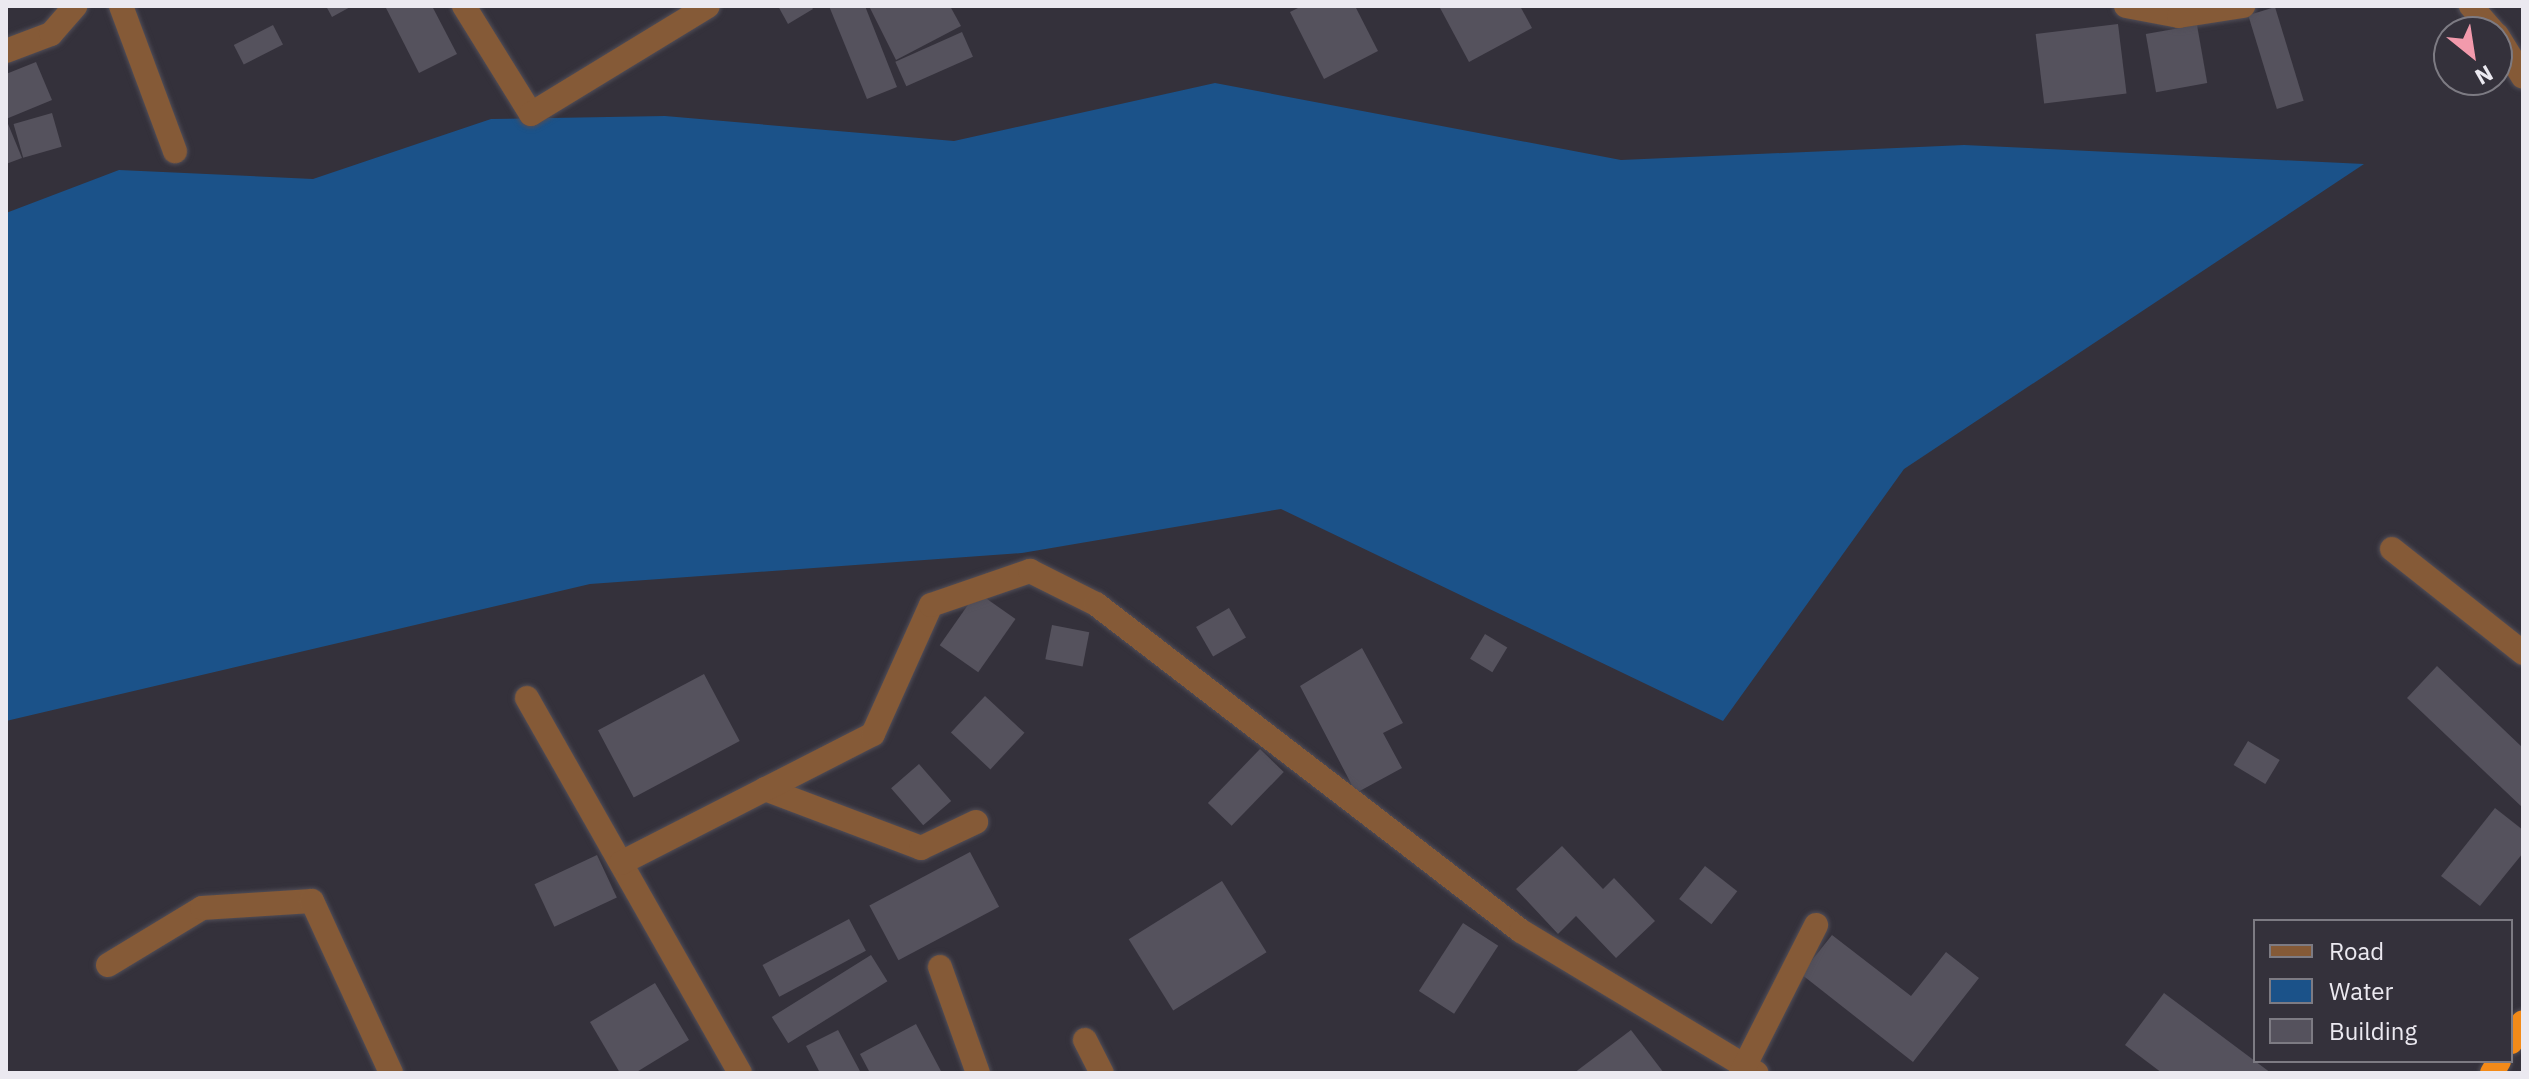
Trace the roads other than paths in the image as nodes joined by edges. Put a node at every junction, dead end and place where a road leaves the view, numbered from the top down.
1 (75, 6) edge
2 (121, 6) edge
3 (464, 6) edge
4 (708, 6) edge
5 (2126, 6) edge
6 (2243, 6) edge
7 (6, 51) edge
8 (175, 151) dead end
9 (2392, 549) dead end
10 (2523, 653) edge
11 (527, 698) dead end
12 (765, 789) junction
13 (976, 822) dead end
14 (621, 863) junction
15 (1816, 925) dead end
16 (108, 965) dead end
17 (940, 967) dead end
18 (1085, 1040) dead end
19 (1747, 1071) edge
20 (391, 1073) edge
21 (740, 1073) edge
22 (978, 1073) edge
23 (1102, 1073) edge

1 - 7 street
2 - 8 street
3 - 4 street
5 - 6 street
9 - 10 street
11 - 14 street
12 - 13 street
12 - 14 street
12 - 19 street
14 - 21 street
15 - 19 street
16 - 20 street
17 - 22 street
18 - 23 street

